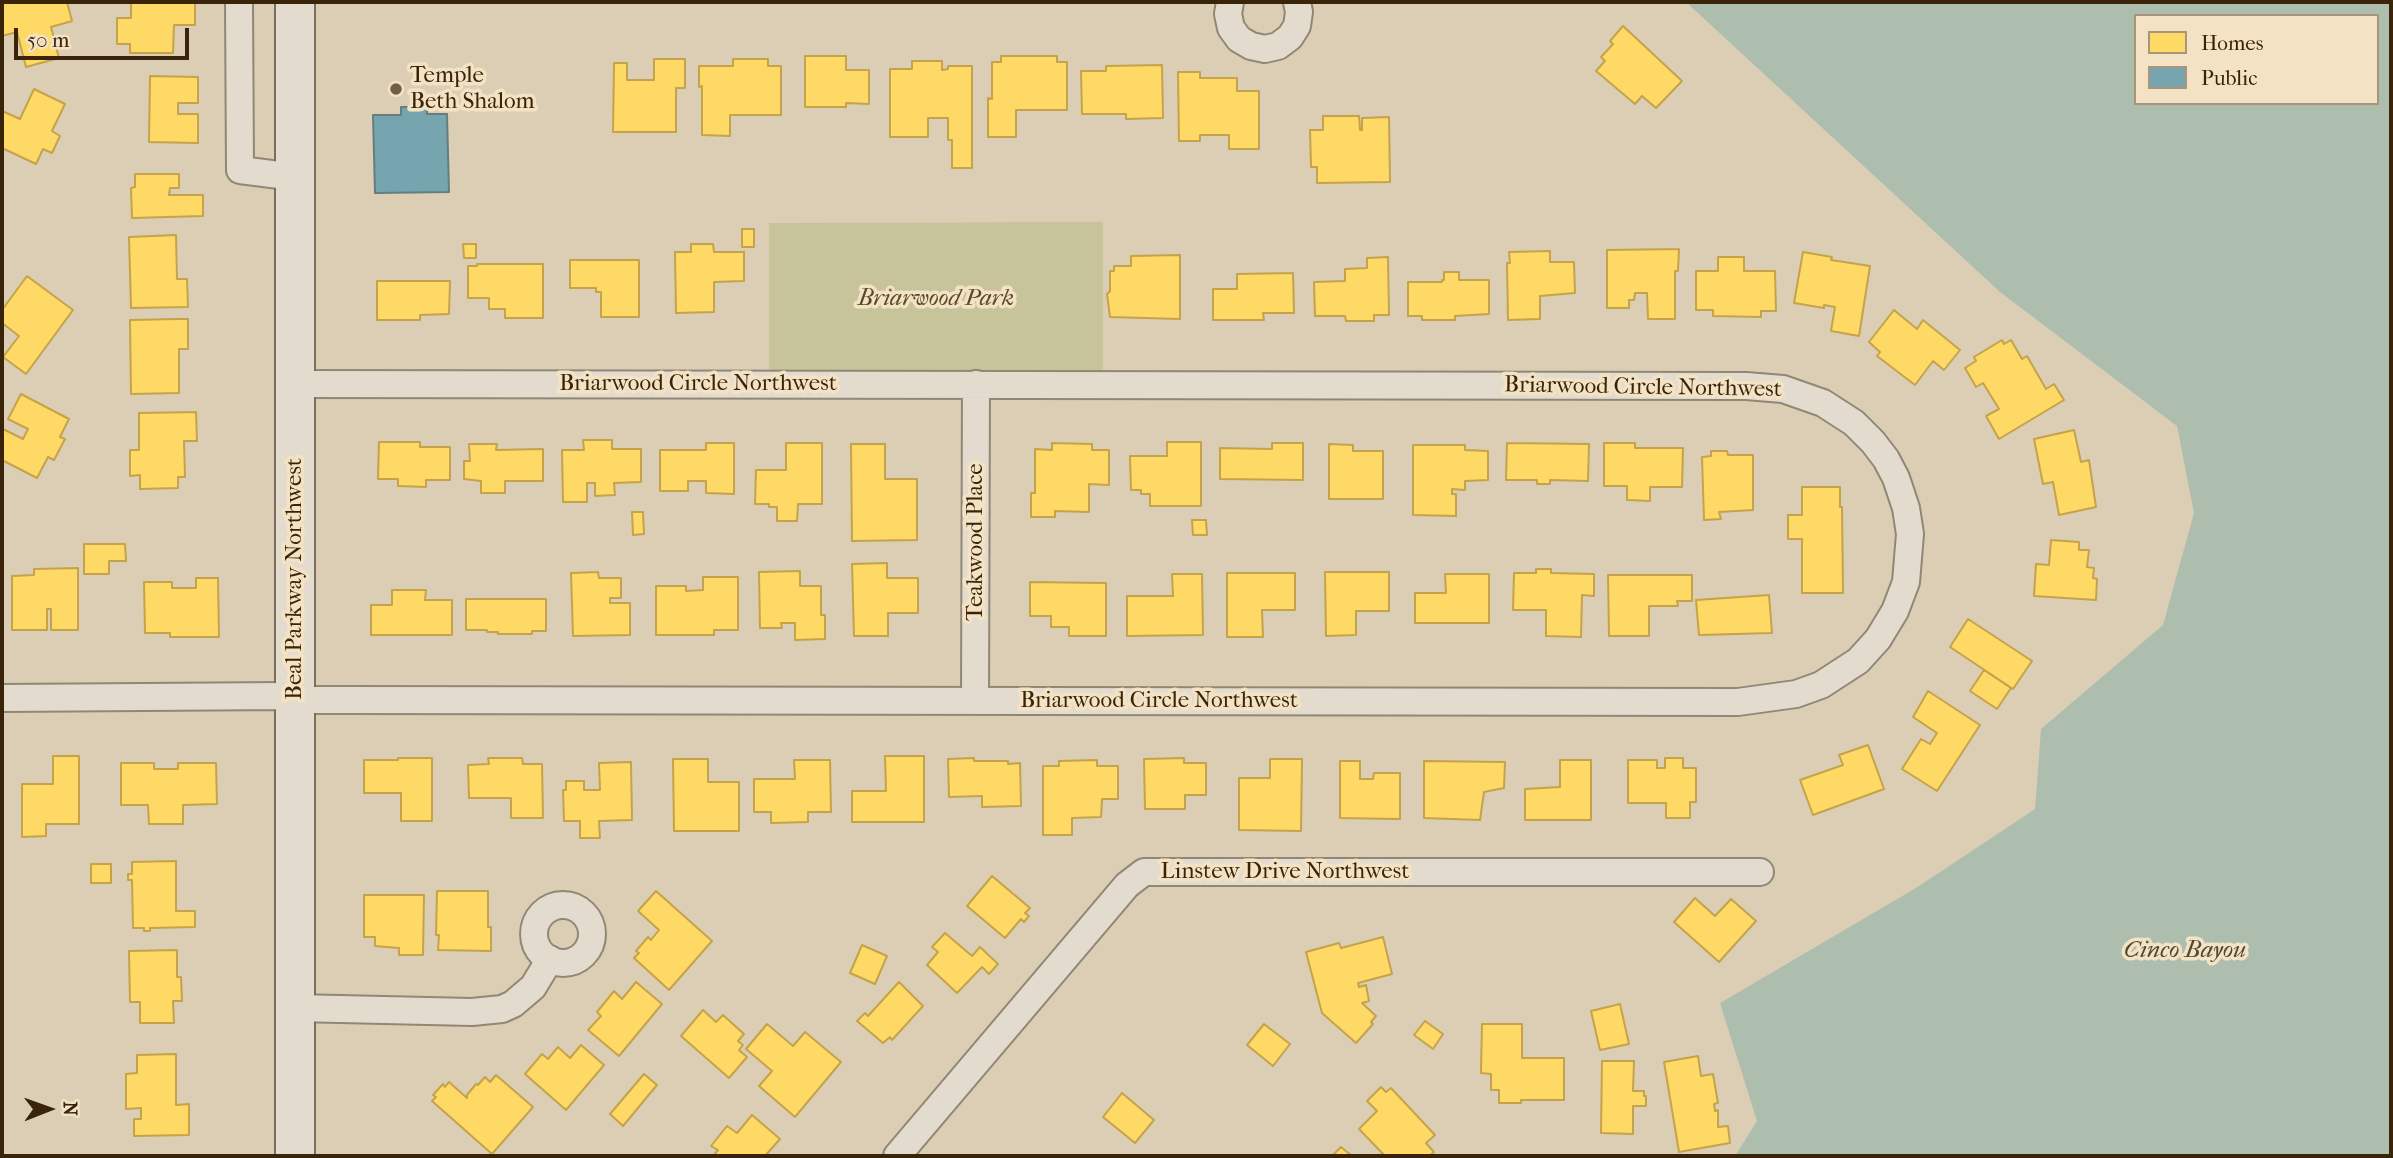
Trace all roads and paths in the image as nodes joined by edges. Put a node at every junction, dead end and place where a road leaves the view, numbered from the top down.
1 (239, 2) edge
2 (295, 2) edge
3 (1230, 2) edge
4 (1297, 2) edge
5 (295, 177) junction
6 (295, 384) junction
7 (976, 384) junction
8 (2, 698) edge
9 (295, 700) junction
10 (975, 701) junction
11 (1760, 872) dead end
12 (550, 959) dead end
13 (295, 1008) junction
14 (295, 1156) edge
15 (897, 1156) edge

1 - 5 street
2 - 5 main road, Beal Parkway Northwest
3 - 4 street
5 - 6 main road, Beal Parkway Northwest
6 - 7 street, Briarwood Circle Northwest
6 - 9 main road, Beal Parkway Northwest
7 - 10 street, Teakwood Place
7 - 10 street, Briarwood Circle Northwest
8 - 9 street, Briarwood Circle Northwest
9 - 10 street, Briarwood Circle Northwest
9 - 13 main road, Beal Parkway Northwest
11 - 15 street, Linstew Drive Northwest
12 - 13 street
13 - 14 main road, Beal Parkway Northwest

